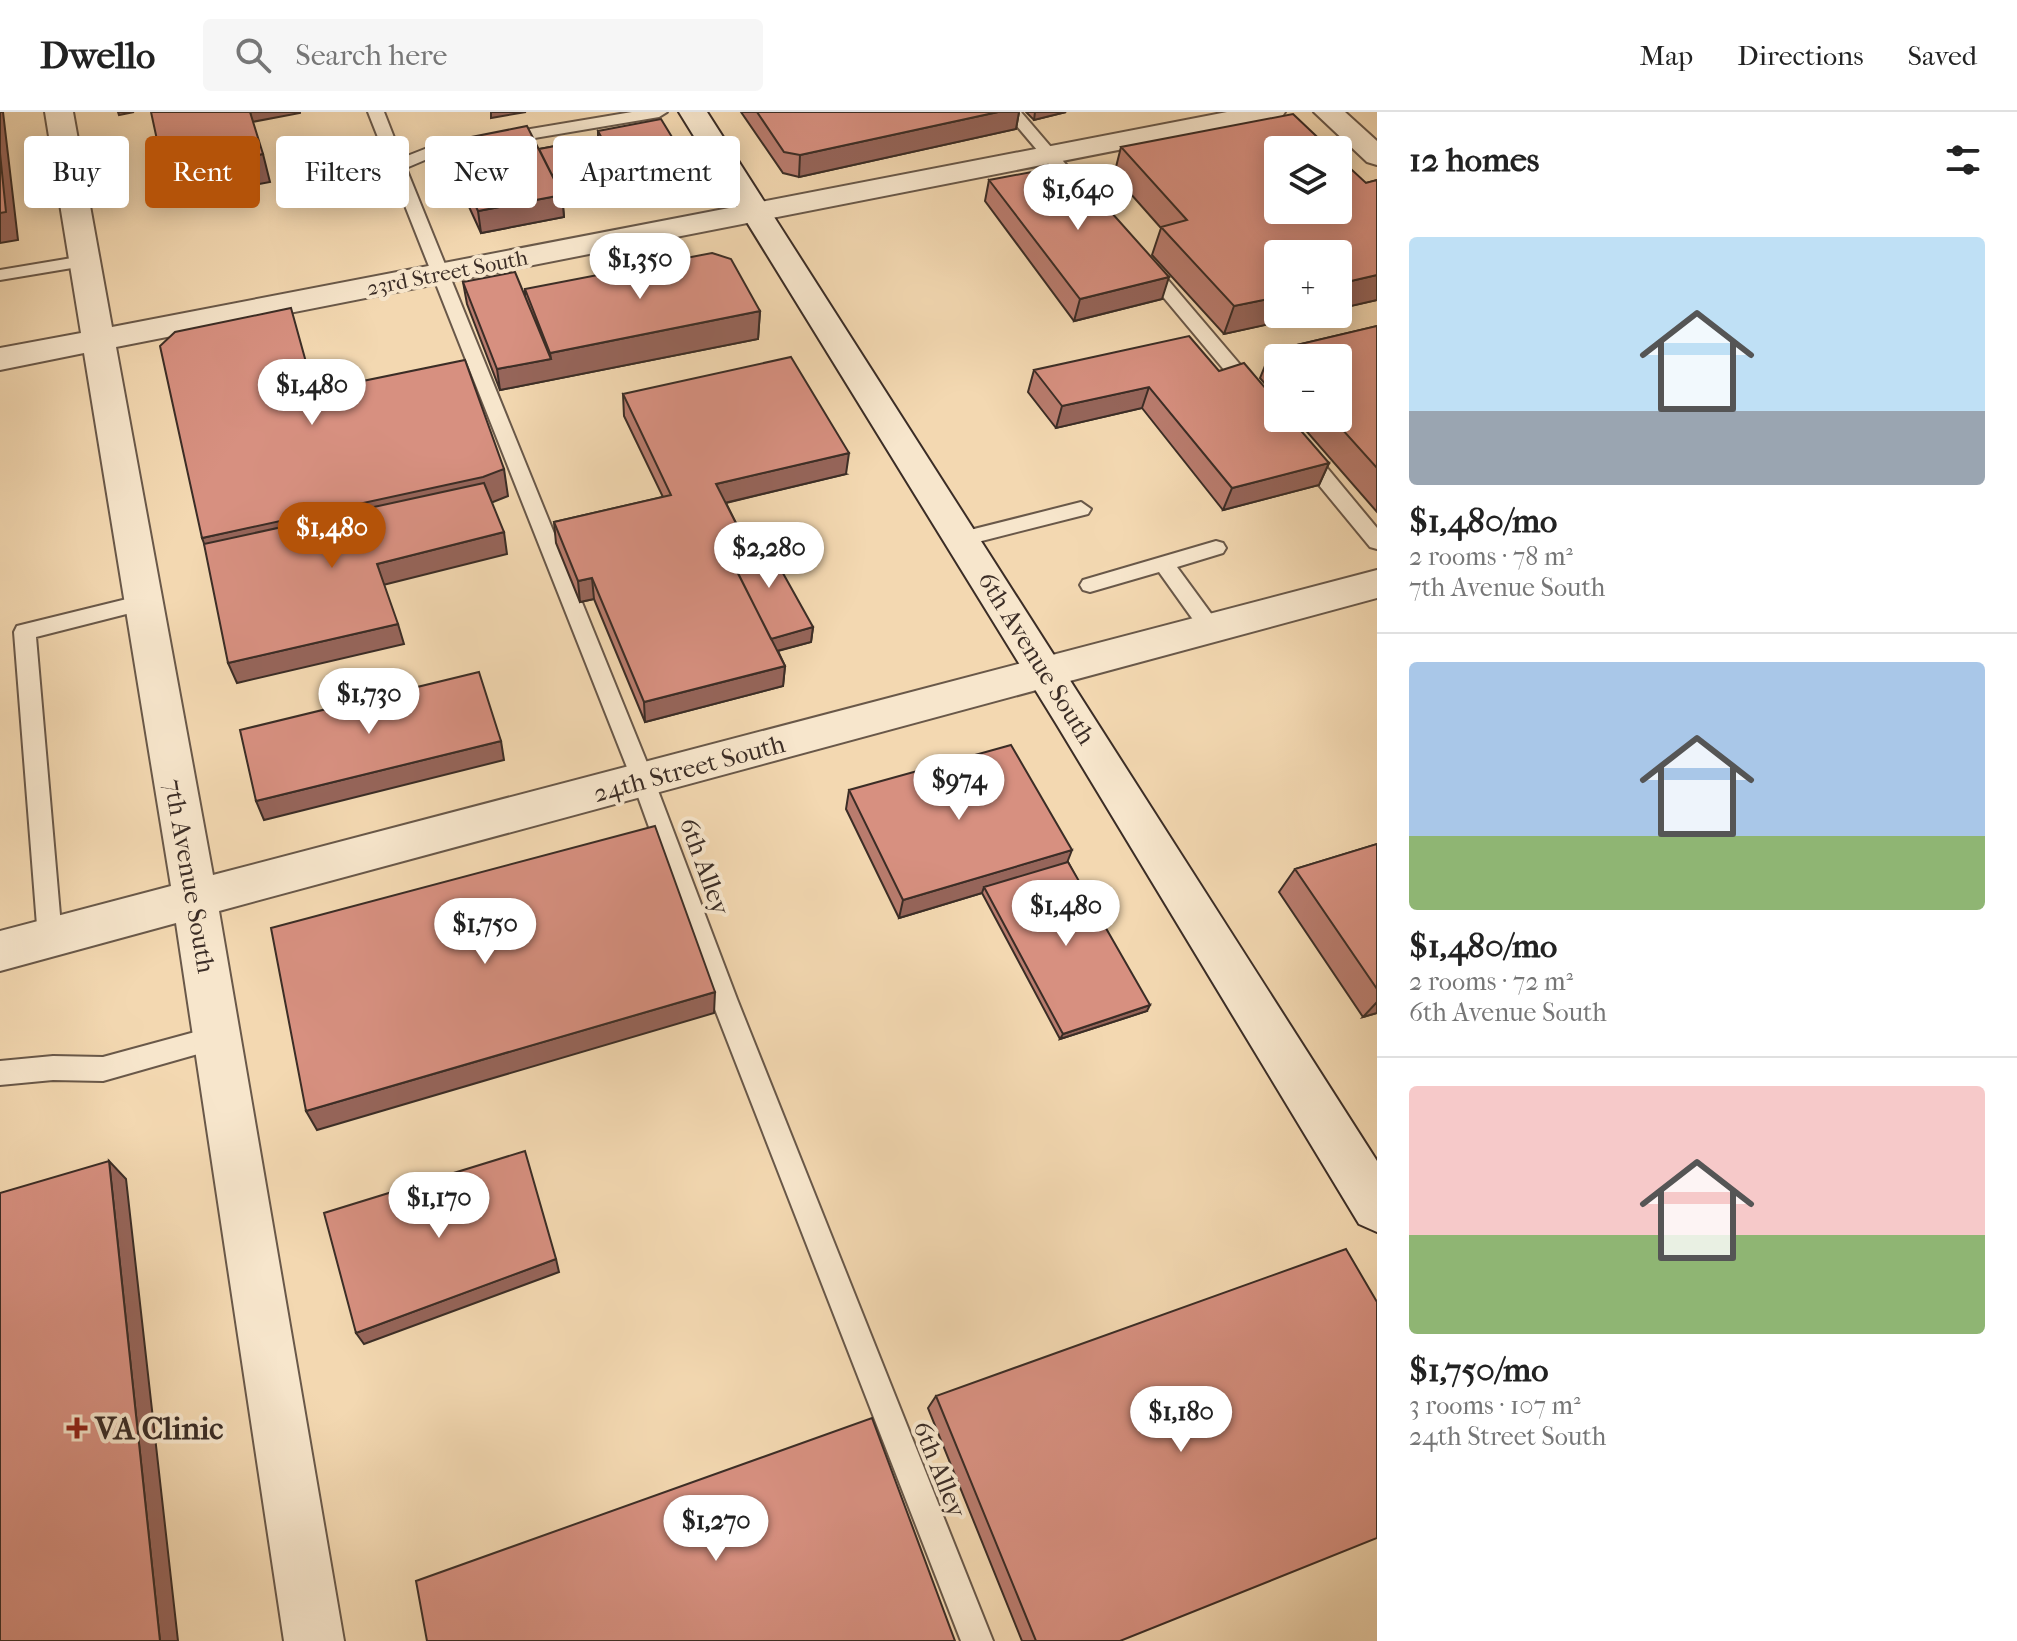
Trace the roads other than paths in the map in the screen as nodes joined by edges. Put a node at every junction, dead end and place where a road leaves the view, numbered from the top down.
1 (59, 112) edge
2 (376, 112) edge
3 (659, 112) edge
4 (693, 112) edge
5 (1013, 112) edge
6 (1271, 112) edge
7 (1328, 112) edge
8 (385, 136) edge
9 (1377, 156) edge
10 (1050, 157) junction
11 (409, 161) edge
12 (409, 197) edge
13 (1092, 204) edge
14 (757, 213) junction
15 (1134, 251) edge
16 (84, 261) junction
17 (439, 274) junction
18 (0, 275) edge
19 (97, 341) junction
20 (0, 359) edge
21 (1264, 405) edge
22 (1287, 432) edge
23 (1081, 509) dead end
24 (962, 539) junction
25 (1377, 542) edge
26 (1216, 548) dead end
27 (1164, 564) junction
28 (1377, 584) edge
29 (1090, 585) dead end
30 (143, 603) junction
31 (1211, 629) junction
32 (1046, 673) junction
33 (643, 780) junction
34 (195, 899) junction
35 (50, 938) junction
36 (0, 951) edge
37 (217, 1038) junction
38 (0, 1073) edge
39 (1377, 1207) edge
40 (314, 1641) edge
41 (977, 1641) edge

1 - 16 street, 7th Avenue South
2 - 8 lane, 6th Alley
3 - 11 lane
4 - 14 street, 6th Avenue South
5 - 10 lane
6 - 10 street, 23rd Street South
7 - 9 street
10 - 13 lane
10 - 14 street, 23rd Street South
12 - 17 lane, 6th Alley
14 - 17 street, 23rd Street South
14 - 24 street, 6th Avenue South
15 - 21 lane
16 - 18 lane
16 - 19 street, 7th Avenue South
17 - 19 street, 23rd Street South
17 - 33 lane, 6th Alley
19 - 20 street, 23rd Street South
19 - 30 street, 7th Avenue South
22 - 25 lane
23 - 24 lane
24 - 32 street, 6th Avenue South
26 - 27 lane
27 - 29 lane
27 - 31 lane
28 - 31 street, 24th Street South
30 - 34 street, 7th Avenue South
30 - 35 lane
31 - 32 street, 24th Street South
32 - 33 street, 24th Street South
32 - 39 street, 6th Avenue South
33 - 34 street, 24th Street South
33 - 41 lane, 6th Alley
34 - 35 street, 24th Street South
34 - 37 street, 7th Avenue South
35 - 36 street, 24th Street South
37 - 38 lane
37 - 40 street, 7th Avenue South

